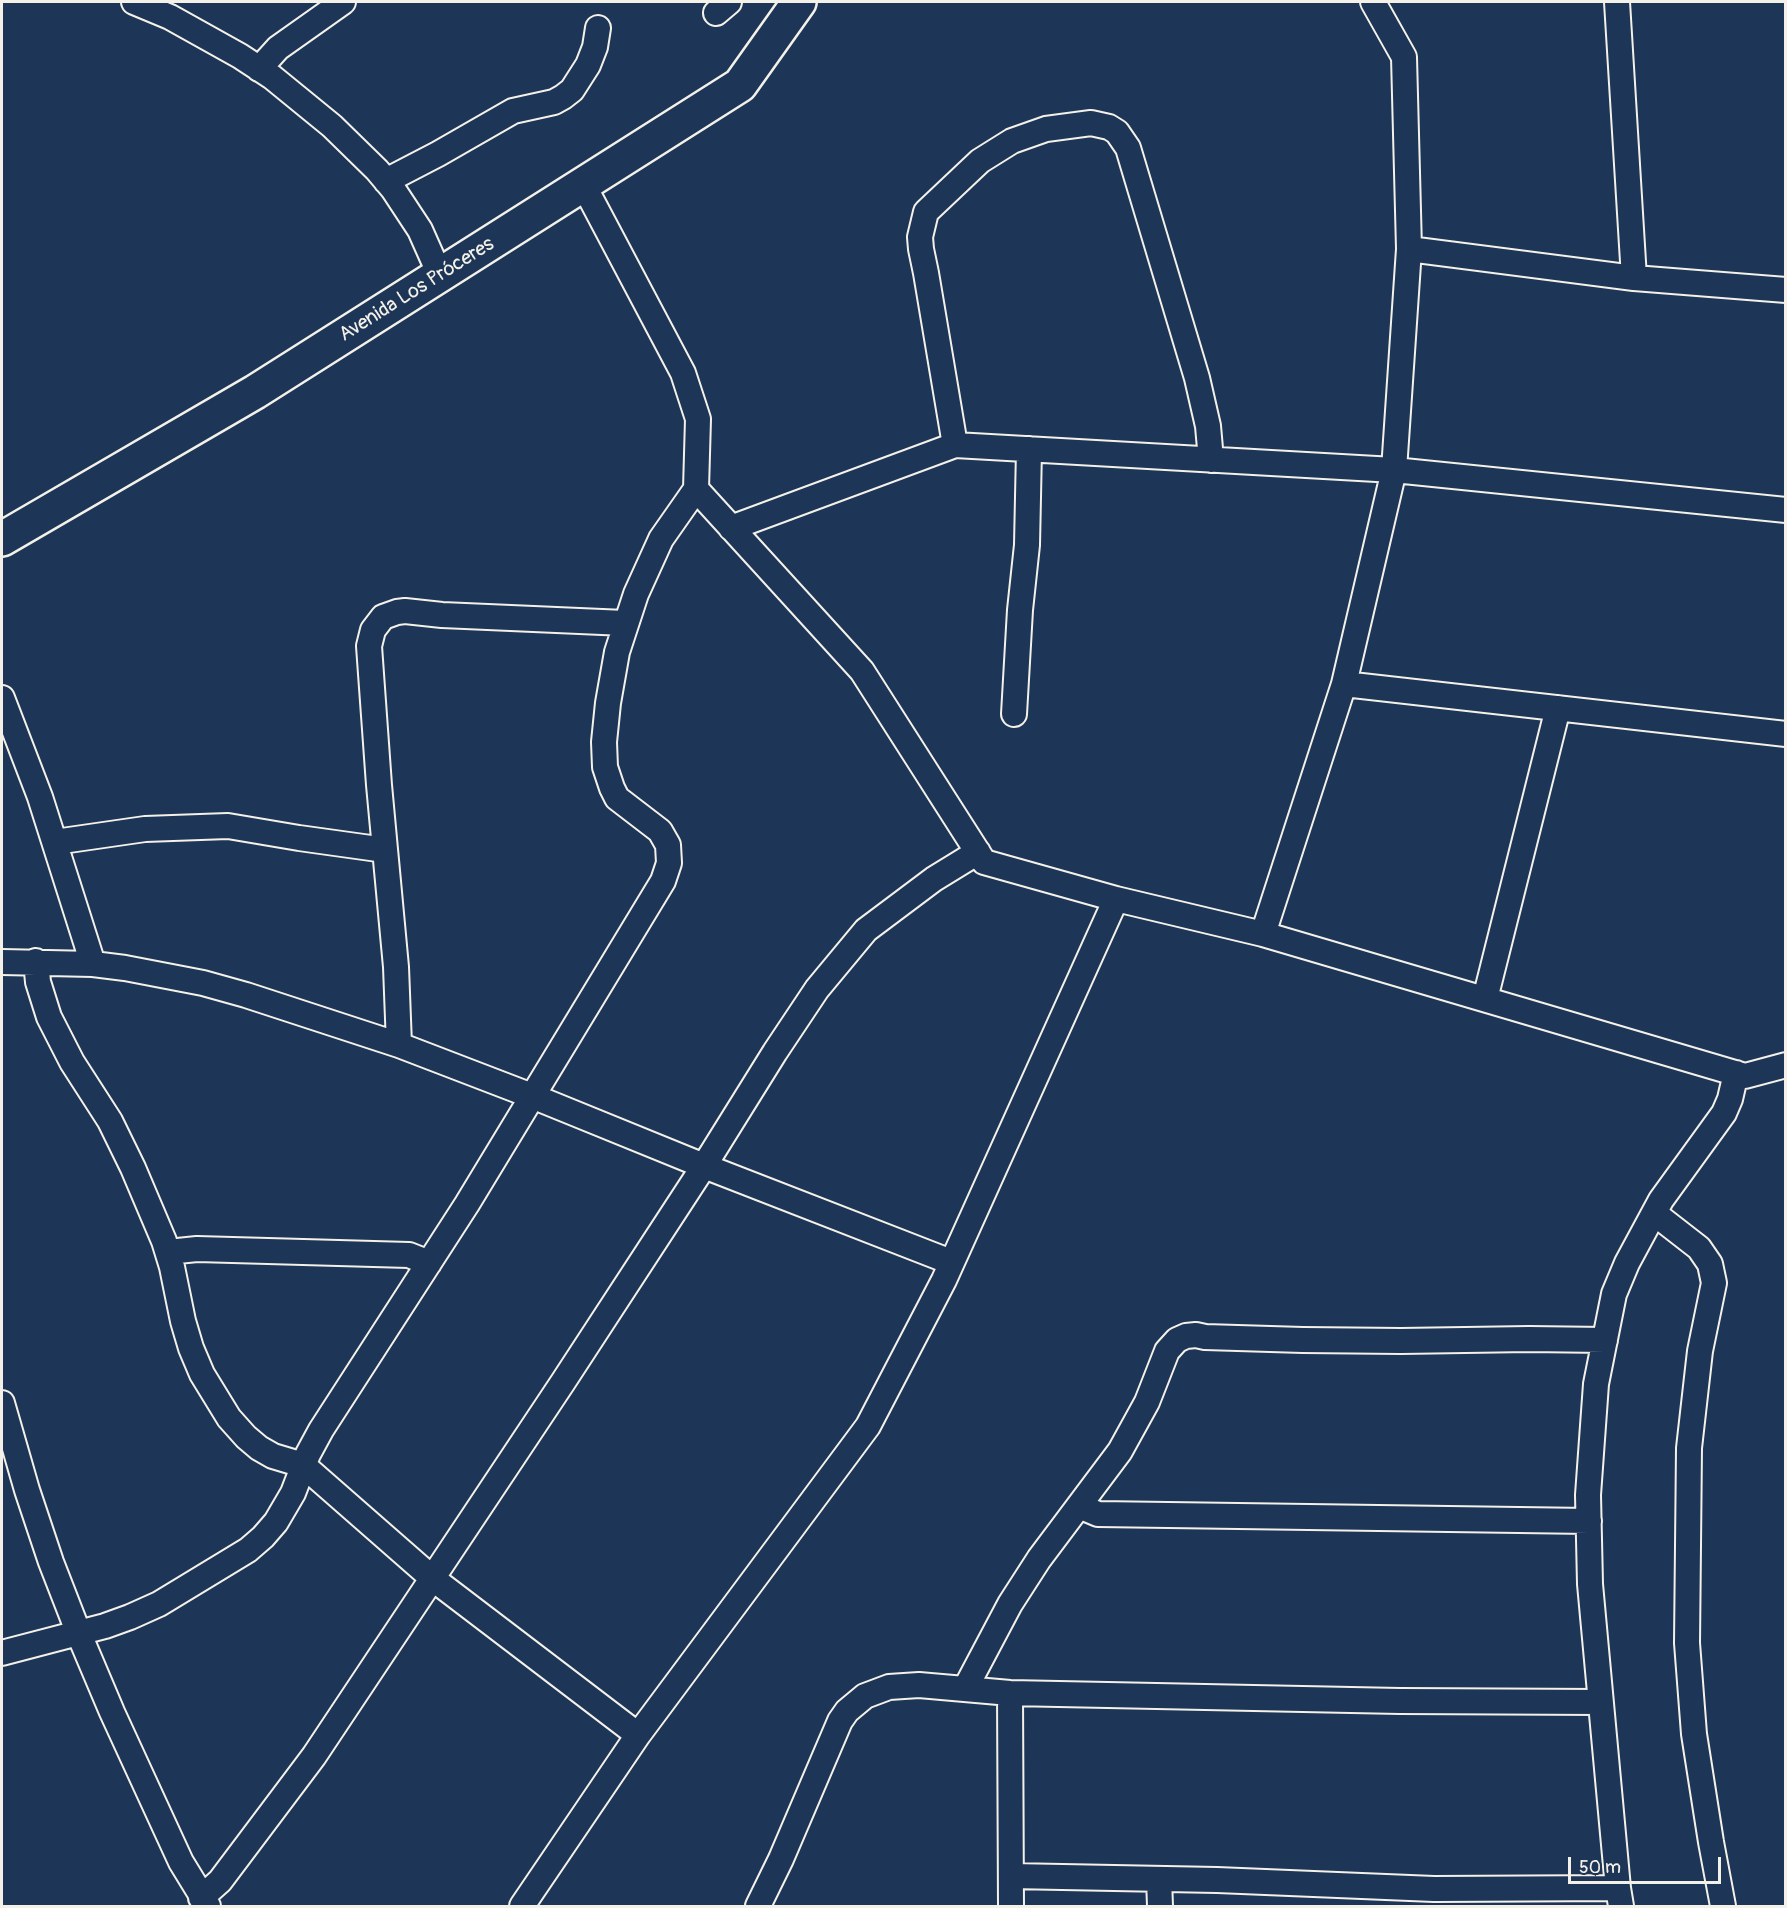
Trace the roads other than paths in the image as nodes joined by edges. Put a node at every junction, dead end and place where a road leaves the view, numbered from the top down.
1 (134, 2) edge
2 (343, 2) edge
3 (799, 2) edge
4 (1373, 2) edge
5 (1617, 2) edge
6 (598, 28) dead end
7 (259, 69) junction
8 (386, 181) junction
9 (583, 184) junction
10 (1409, 249) junction
11 (440, 275) junction
12 (1634, 278) junction
13 (1785, 290) edge
14 (955, 445) junction
15 (1029, 449) junction
16 (1211, 460) junction
17 (1394, 470) junction
18 (696, 489) junction
19 (1785, 510) edge
20 (731, 528) junction
21 (2, 540) edge
22 (625, 623) junction
23 (1344, 684) junction
24 (2, 699) edge
25 (1558, 708) junction
26 (1014, 714) dead end
27 (1785, 734) edge
28 (55, 842) junction
29 (385, 849) junction
30 (978, 852) junction
31 (1116, 899) junction
32 (1263, 934) junction
33 (2, 962) edge
34 (36, 962) junction
35 (93, 964) junction
36 (1485, 999) junction
37 (399, 1045) junction
38 (1785, 1065) edge
39 (1736, 1073) junction
40 (532, 1096) junction
41 (704, 1166) junction
42 (1654, 1213) junction
43 (168, 1252) junction
44 (951, 1262) junction
45 (429, 1263) junction
46 (1605, 1340) junction
47 (2, 1403) edge
48 (7, 1445) edge
49 (303, 1465) junction
50 (1079, 1506) junction
51 (1588, 1521) junction
52 (432, 1578) junction
53 (79, 1634) junction
54 (2, 1653) edge
55 (964, 1689) junction
56 (1010, 1693) junction
57 (1600, 1702) junction
58 (638, 1735) junction
59 (1011, 1876) junction
60 (1159, 1879) junction
61 (1619, 1897) edge
62 (1435, 1898) edge
63 (204, 1902) edge
64 (522, 1906) edge
65 (758, 1906) edge
66 (1011, 1906) edge
67 (1160, 1906) edge
68 (1723, 1906) edge

1 - 7 street
2 - 7 street
3 - 9 highway, Avenida Los Próceres
4 - 10 street
5 - 12 street
6 - 8 street
7 - 8 street
8 - 11 street
9 - 11 highway, Avenida Los Próceres
9 - 18 street
10 - 12 street
10 - 17 street
11 - 21 highway, Avenida Los Próceres
12 - 13 street
14 - 15 street
14 - 16 street
14 - 20 street
15 - 16 street
15 - 26 street
16 - 17 street
17 - 19 street
17 - 23 street
18 - 20 street
18 - 22 street
20 - 30 street
22 - 29 street
22 - 40 street
23 - 25 street
23 - 32 street
24 - 28 street
25 - 27 street
25 - 36 street
28 - 29 street
28 - 35 street
29 - 37 street
30 - 31 street
30 - 41 street
31 - 32 street
31 - 44 street
32 - 36 street
33 - 34 street
34 - 35 street
34 - 43 street
35 - 37 street
36 - 39 street
37 - 40 street
38 - 39 street
39 - 42 street
40 - 41 street
40 - 45 street
41 - 44 street
41 - 52 street
42 - 46 street
42 - 68 street
43 - 45 street
43 - 49 street
44 - 58 street
45 - 49 street
46 - 50 street
46 - 51 street
47 - 48 street
48 - 53 street
49 - 52 street
49 - 53 street
50 - 51 street
50 - 55 street
51 - 57 street
52 - 58 street
52 - 63 street
53 - 54 street
53 - 63 street
55 - 56 street
55 - 65 street
56 - 57 street
56 - 59 street
57 - 61 street
58 - 64 street
59 - 60 street
59 - 66 street
60 - 62 street
60 - 67 street
61 - 62 street

